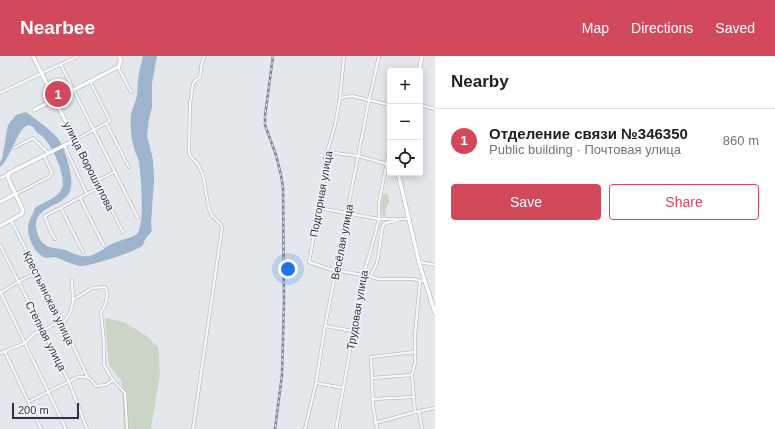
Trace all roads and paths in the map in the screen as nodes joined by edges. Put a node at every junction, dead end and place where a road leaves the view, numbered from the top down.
1 (33, 56) edge
2 (78, 56) edge
3 (119, 56) edge
4 (205, 56) edge
5 (344, 56) edge
6 (379, 56) edge
7 (422, 56) edge
8 (61, 65) junction
9 (118, 67) junction
10 (420, 68) edge
11 (42, 74) junction
12 (90, 81) junction
13 (72, 91) junction
14 (131, 92) dead end
15 (0, 93) edge
16 (340, 98) junction
17 (55, 100) junction
18 (369, 100) junction
19 (387, 104) edge
20 (423, 106) edge
21 (435, 109) edge
22 (34, 110) dead end
23 (106, 123) junction
24 (92, 131) junction
25 (75, 140) junction
26 (63, 146) junction
27 (14, 148) dead end
28 (327, 152) junction
29 (48, 154) junction
30 (44, 156) junction
31 (358, 156) junction
32 (387, 160) edge
33 (386, 164) junction
34 (129, 167) dead end
35 (114, 172) junction
36 (9, 173) junction
37 (399, 176) edge
38 (0, 178) edge
39 (97, 181) junction
40 (100, 188) junction
41 (15, 194) junction
42 (87, 194) junction
43 (80, 198) junction
44 (0, 202) edge
45 (61, 208) junction
46 (319, 208) junction
47 (347, 214) junction
48 (138, 218) dead end
49 (410, 218) junction
50 (379, 219) junction
51 (399, 219) junction
52 (11, 220) junction
53 (0, 226) edge
54 (123, 232) dead end
55 (55, 239) dead end
56 (0, 245) edge
57 (104, 246) dead end
58 (83, 252) dead end
59 (420, 262) junction
60 (435, 265) edge
61 (337, 271) junction
62 (37, 272) junction
63 (363, 275) junction
64 (370, 276) junction
65 (425, 280) junction
66 (72, 281) dead end
67 (18, 282) junction
68 (420, 282) junction
69 (0, 292) edge
70 (73, 300) junction
71 (435, 313) edge
72 (63, 323) junction
73 (325, 326) junction
74 (44, 331) junction
75 (354, 331) junction
76 (25, 343) junction
77 (4, 352) junction
78 (415, 352) junction
79 (0, 354) edge
80 (412, 375) junction
81 (87, 376) junction
82 (372, 378) junction
83 (113, 380) junction
84 (69, 382) junction
85 (316, 383) junction
86 (343, 388) junction
87 (49, 392) junction
88 (413, 397) junction
89 (372, 399) junction
90 (28, 402) junction
91 (435, 408) edge
92 (419, 411) junction
93 (415, 412) junction
94 (375, 423) junction
95 (41, 429) edge
96 (66, 429) edge
97 (87, 429) edge
98 (127, 429) edge
99 (193, 429) edge
100 (305, 429) edge
101 (336, 429) edge
102 (377, 429) edge
103 (422, 429) edge

1 - 11 main road, улица Ворошилова
2 - 8 street
3 - 9 main road
4 - 99 street
5 - 16 street, Подгорная улица
6 - 18 street, Весёлая улица
7 - 10 main road
8 - 11 street
8 - 13 street
9 - 12 main road
9 - 14 street
11 - 15 street
11 - 17 main road, улица Ворошилова
12 - 13 main road
12 - 23 street
13 - 17 main road
13 - 24 street
16 - 18 street
16 - 28 street, Подгорная улица
17 - 22 main road
17 - 25 main road, улица Ворошилова
18 - 19 street
18 - 31 street, Весёлая улица
20 - 21 street
23 - 24 street
23 - 34 street
24 - 25 street
24 - 35 street
25 - 26 main road
25 - 39 street, улица Ворошилова
26 - 29 main road
26 - 42 street
27 - 29 street
28 - 31 street
28 - 46 street, Подгорная улица
29 - 30 main road
30 - 36 main road
30 - 41 street
31 - 33 street
31 - 47 street, Весёлая улица
32 - 33 street, Трудовая улица
33 - 50 street, Трудовая улица
35 - 39 street
35 - 48 street
36 - 38 street
36 - 41 main road
37 - 49 main road
39 - 40 street, улица Ворошилова
40 - 42 street
40 - 54 street, улица Ворошилова
41 - 44 main road
41 - 52 main road
42 - 43 street
43 - 45 street
43 - 57 street
45 - 55 street
45 - 58 street
46 - 47 street
46 - 61 street, Подгорная улица
47 - 50 street
47 - 61 street, Весёлая улица
49 - 51 street
49 - 59 main road
50 - 51 street
50 - 63 street, Трудовая улица
51 - 64 street
52 - 53 main road
52 - 62 street, Крестьянская улица
56 - 67 street, Степная улица
59 - 60 street
59 - 65 main road
61 - 63 street
61 - 73 street, Весёлая улица
62 - 67 street
62 - 72 street, Крестьянская улица
63 - 64 street
63 - 75 street, Трудовая улица
64 - 68 street
65 - 68 street
65 - 71 main road
66 - 70 street
67 - 69 street
67 - 74 street, Степная улица
68 - 78 street
69 - 76 street
70 - 72 street
70 - 83 street
72 - 74 street
72 - 81 street, Крестьянская улица
73 - 75 street
73 - 85 street, Весёлая улица
74 - 76 street
74 - 84 street, Степная улица
75 - 86 street, Трудовая улица
76 - 77 street
76 - 87 street
77 - 79 street
77 - 90 street
78 - 80 street
78 - 82 street
80 - 82 street
80 - 88 street
81 - 83 street
81 - 84 street
82 - 89 street
83 - 98 street
84 - 87 street
84 - 97 street, Степная улица
85 - 86 street
85 - 100 street, Весёлая улица
86 - 101 street, Трудовая улица
87 - 90 street
87 - 96 street
88 - 89 street
88 - 93 street
89 - 94 street
90 - 95 street
91 - 92 street
92 - 93 street
92 - 103 street
93 - 94 street
94 - 102 street

